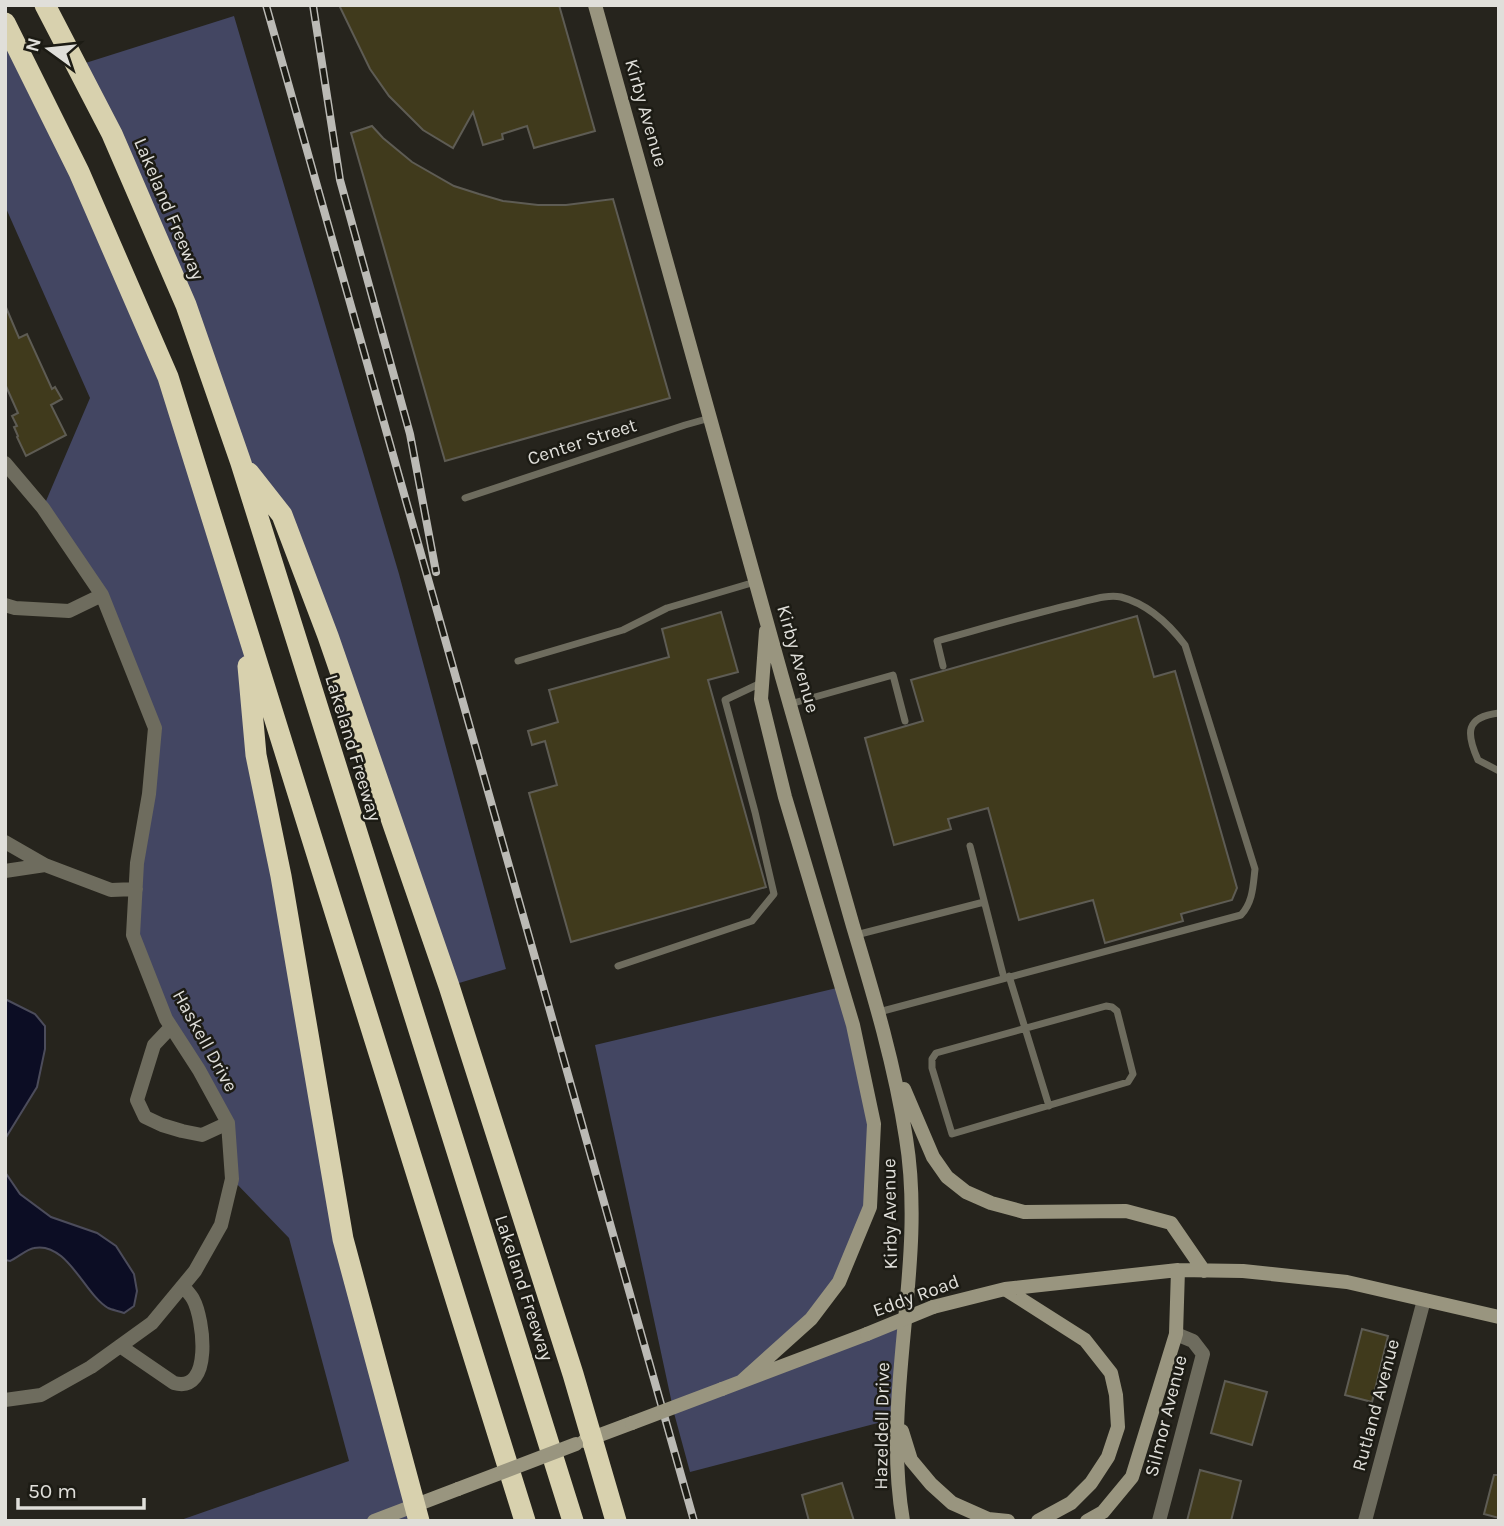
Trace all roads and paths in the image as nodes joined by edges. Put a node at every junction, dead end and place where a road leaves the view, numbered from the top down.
1 (45, 5) edge
2 (595, 5) edge
3 (5, 23) edge
4 (711, 418) junction
5 (5, 463) edge
6 (241, 463) junction
7 (465, 498) dead end
8 (756, 582) junction
9 (102, 595) junction
10 (5, 605) edge
11 (767, 623) junction
12 (244, 625) junction
13 (518, 661) dead end
14 (943, 666) dead end
15 (762, 683) junction
16 (790, 704) junction
17 (1499, 713) edge
18 (905, 721) dead end
19 (1499, 771) edge
20 (5, 842) edge
21 (970, 846) dead end
22 (45, 865) junction
23 (5, 871) edge
24 (136, 889) junction
25 (984, 902) junction
26 (856, 935) junction
27 (618, 967) dead end
28 (1007, 977) junction
29 (878, 1012) junction
30 (171, 1027) junction
31 (1025, 1029) junction
32 (894, 1066) junction
33 (1049, 1106) junction
34 (228, 1123) junction
35 (1178, 1270) junction
36 (1204, 1271) junction
37 (183, 1286) junction
38 (1005, 1289) junction
39 (1424, 1300) junction
40 (1499, 1317) edge
41 (905, 1331) joint
42 (1176, 1334) junction
43 (120, 1346) junction
44 (742, 1381) junction
45 (5, 1400) edge
46 (897, 1418) junction
47 (584, 1441) junction
48 (417, 1514) edge
49 (374, 1521) edge
50 (525, 1521) edge
51 (573, 1521) edge
52 (616, 1521) edge
53 (903, 1521) edge
54 (1008, 1521) edge
55 (1038, 1521) edge
56 (1087, 1521) edge
57 (1159, 1521) edge
58 (1365, 1521) edge

1 - 6 highway, Lakeland Freeway
2 - 4 street, Kirby Avenue
3 - 12 highway
4 - 7 lane, Center Street
4 - 8 street, Kirby Avenue
5 - 9 street, Haskell Drive
6 - 47 highway
6 - 51 highway, Lakeland Freeway
8 - 11 street, Kirby Avenue
8 - 13 lane
9 - 10 street
9 - 24 street, Haskell Drive
11 - 15 street
11 - 16 street, Kirby Avenue
12 - 48 highway
12 - 50 highway
14 - 28 lane
15 - 27 lane
15 - 44 street
16 - 18 lane
16 - 26 street, Kirby Avenue
17 - 19 lane
20 - 22 street
21 - 25 lane
22 - 23 street
22 - 24 street
24 - 30 street, Haskell Drive
25 - 26 lane
25 - 28 lane
26 - 29 street, Kirby Avenue
28 - 29 lane
28 - 31 lane
29 - 32 street, Kirby Avenue
30 - 34 street, Haskell Drive
30 - 34 street
31 - 33 lane
31 - 33 lane
31 - 33 lane
32 - 36 street
32 - 41 street, Kirby Avenue
34 - 37 street, Haskell Drive
35 - 36 street, Eddy Road
35 - 38 street, Eddy Road
35 - 42 street
36 - 39 street, Eddy Road
37 - 43 street, Haskell Drive
37 - 43 street
38 - 44 street, Eddy Road, bridge
38 - 55 street
39 - 40 street, Eddy Road
39 - 58 street, Rutland Avenue
41 - 46 street, Hazeldell Drive
42 - 56 street
42 - 57 street, Silmor Avenue
43 - 45 street, Haskell Drive
44 - 47 street, Eddy Road, bridge
46 - 53 street, Hazeldell Drive
46 - 54 street
47 - 48 street, Eddy Road, bridge
47 - 52 highway
48 - 49 street, Eddy Road

